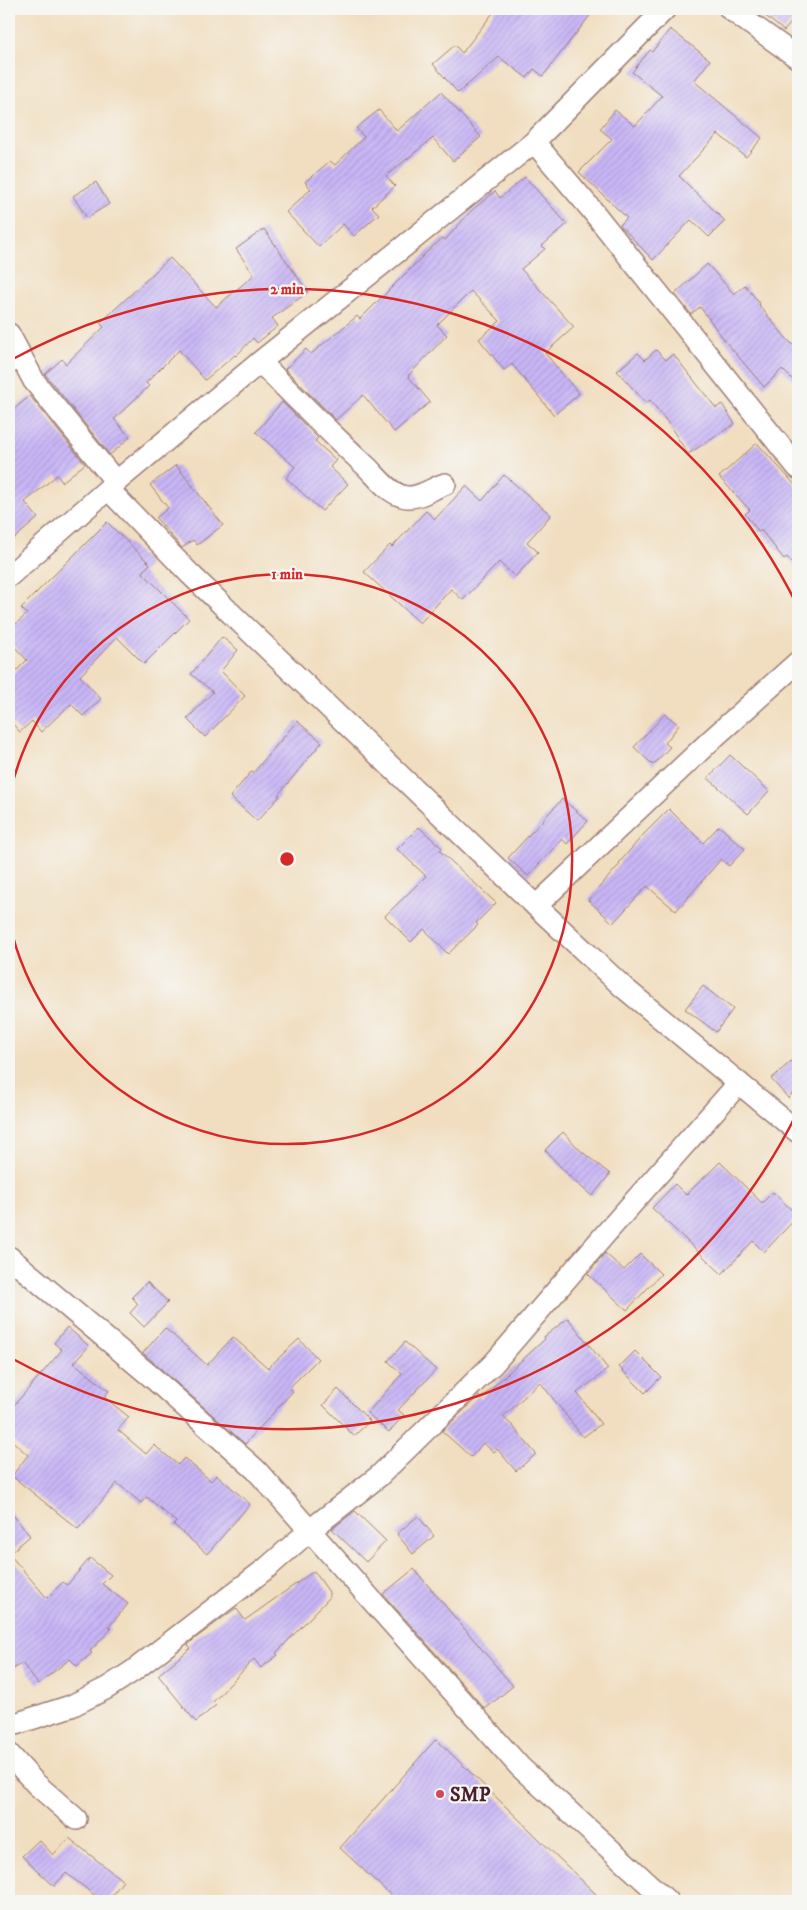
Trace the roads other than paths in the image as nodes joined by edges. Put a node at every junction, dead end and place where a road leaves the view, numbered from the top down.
1 (665, 9) edge
2 (730, 9) edge
3 (798, 58) edge
4 (534, 142) junction
5 (9, 334) edge
6 (260, 362) junction
7 (16, 365) edge
8 (798, 468) edge
9 (445, 484) dead end
10 (112, 486) junction
11 (9, 576) edge
12 (798, 662) edge
13 (536, 906) junction
14 (738, 1083) junction
15 (798, 1132) edge
16 (9, 1258) edge
17 (310, 1531) junction
18 (9, 1726) edge
19 (9, 1754) edge
20 (76, 1819) dead end
21 (667, 1901) edge

1 - 4 street
2 - 3 street
4 - 6 street
4 - 8 street
5 - 7 street
6 - 9 street
6 - 10 street
7 - 10 street
10 - 11 street
10 - 13 street
12 - 13 street
13 - 14 street
14 - 15 street
14 - 17 street
16 - 17 street
17 - 18 street
17 - 21 street
19 - 20 street

